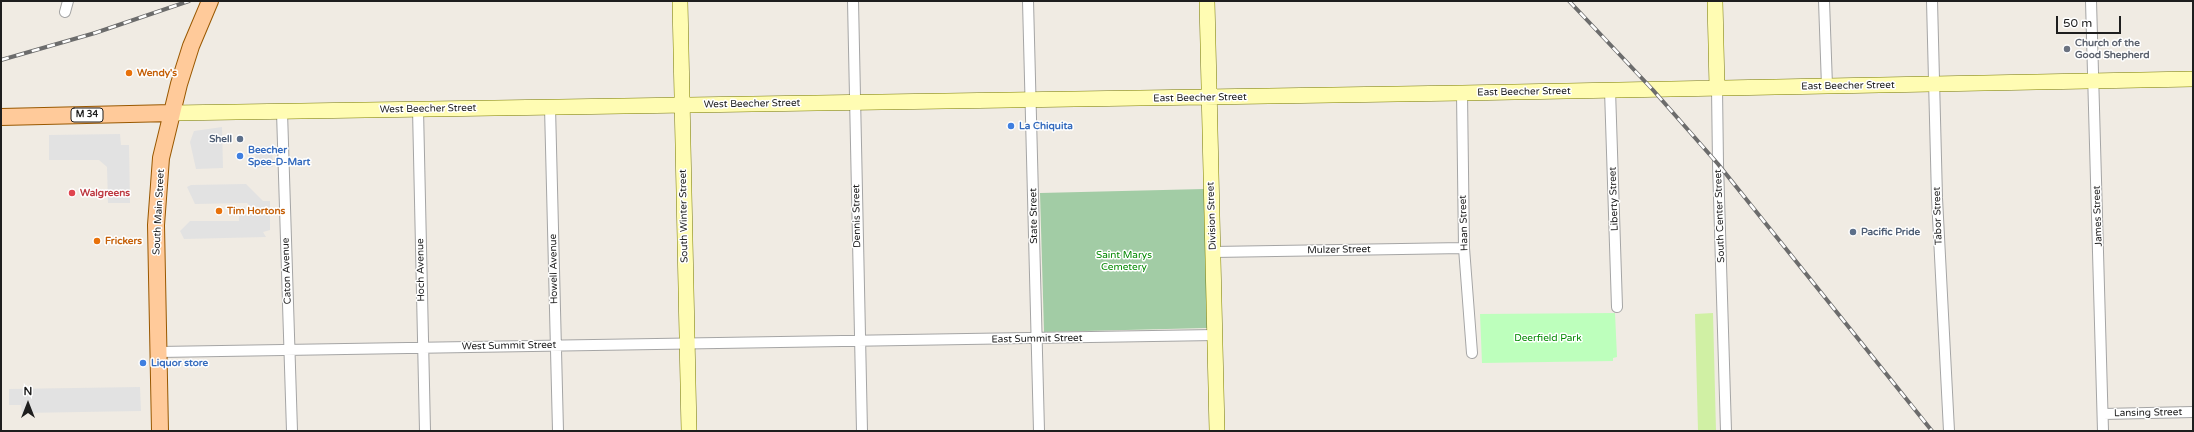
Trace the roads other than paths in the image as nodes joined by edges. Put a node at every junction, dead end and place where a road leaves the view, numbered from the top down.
1 (68, 1) edge
2 (210, 1) edge
3 (680, 1) edge
4 (853, 1) edge
5 (1028, 1) edge
6 (1207, 1) edge
7 (1715, 1) edge
8 (1824, 1) edge
9 (1932, 1) edge
10 (2091, 1) edge
11 (65, 12) dead end
12 (2193, 79) edge
13 (2094, 82) junction
14 (1935, 84) junction
15 (1827, 86) junction
16 (1718, 88) junction
17 (1610, 90) junction
18 (1462, 94) junction
19 (1210, 98) junction
20 (1030, 100) junction
21 (855, 102) junction
22 (682, 105) junction
23 (550, 107) junction
24 (418, 109) junction
25 (282, 112) junction
26 (172, 113) junction
27 (1, 117) edge
28 (1464, 248) junction
29 (1213, 252) junction
30 (1617, 307) dead end
31 (1215, 335) junction
32 (1036, 339) junction
33 (859, 342) junction
34 (687, 343) junction
35 (556, 346) junction
36 (423, 348) junction
37 (290, 350) junction
38 (159, 352) junction
39 (1472, 353) dead end
40 (2193, 412) edge
41 (2103, 414) junction
42 (160, 431) edge
43 (292, 431) edge
44 (425, 431) edge
45 (558, 431) edge
46 (689, 431) edge
47 (862, 431) edge
48 (1039, 431) edge
49 (1217, 431) edge
50 (1726, 431) edge
51 (1950, 431) edge
52 (2103, 431) edge

1 - 11 street
2 - 26 main road, South Main Street
3 - 22 main road, South Winter Street
4 - 21 street, Dennis Street
5 - 20 street, State Street
6 - 19 main road, Division Street
7 - 16 main road, South Center Street
8 - 15 street
9 - 14 street, Tabor Street
10 - 13 street, James Street
12 - 13 main road, East Beecher Street
13 - 14 main road, East Beecher Street
13 - 41 street, James Street
14 - 15 main road, East Beecher Street
14 - 51 street, Tabor Street
15 - 16 main road, East Beecher Street
16 - 17 main road, East Beecher Street
16 - 50 street, South Center Street
17 - 18 main road, East Beecher Street
17 - 30 street, Liberty Street
18 - 19 main road, East Beecher Street
18 - 28 street, Haan Street
19 - 20 main road, East Beecher Street
19 - 29 main road, Division Street
20 - 21 main road, East Beecher Street
20 - 32 street, State Street
21 - 22 main road, West Beecher Street
21 - 33 street, Dennis Street
22 - 23 main road, West Beecher Street
22 - 34 main road, South Winter Street
23 - 24 main road, West Beecher Street
23 - 35 street, Howell Avenue
24 - 25 main road, West Beecher Street
24 - 36 street, Hoch Avenue
25 - 26 main road, West Beecher Street
25 - 37 street, Caton Avenue
26 - 27 main road, West Beecher Street / M 34
26 - 38 main road, South Main Street
28 - 29 street, Mulzer Street
28 - 39 street, Haan Street
29 - 31 main road, Division Street
31 - 32 street, East Summit Street
31 - 49 main road, Division Street
32 - 33 street, East Summit Street
32 - 48 street, State Street
33 - 34 street, West Summit Street
33 - 47 street, Dennis Street
34 - 35 street, West Summit Street
34 - 46 main road, South Winter Street
35 - 36 street, West Summit Street
35 - 45 street, Howell Avenue
36 - 37 street, West Summit Street
36 - 44 street, Hoch Avenue
37 - 38 street, West Summit Street
37 - 43 street, Caton Avenue
38 - 42 main road, South Main Street
40 - 41 street, Lansing Street
41 - 52 street, James Street

